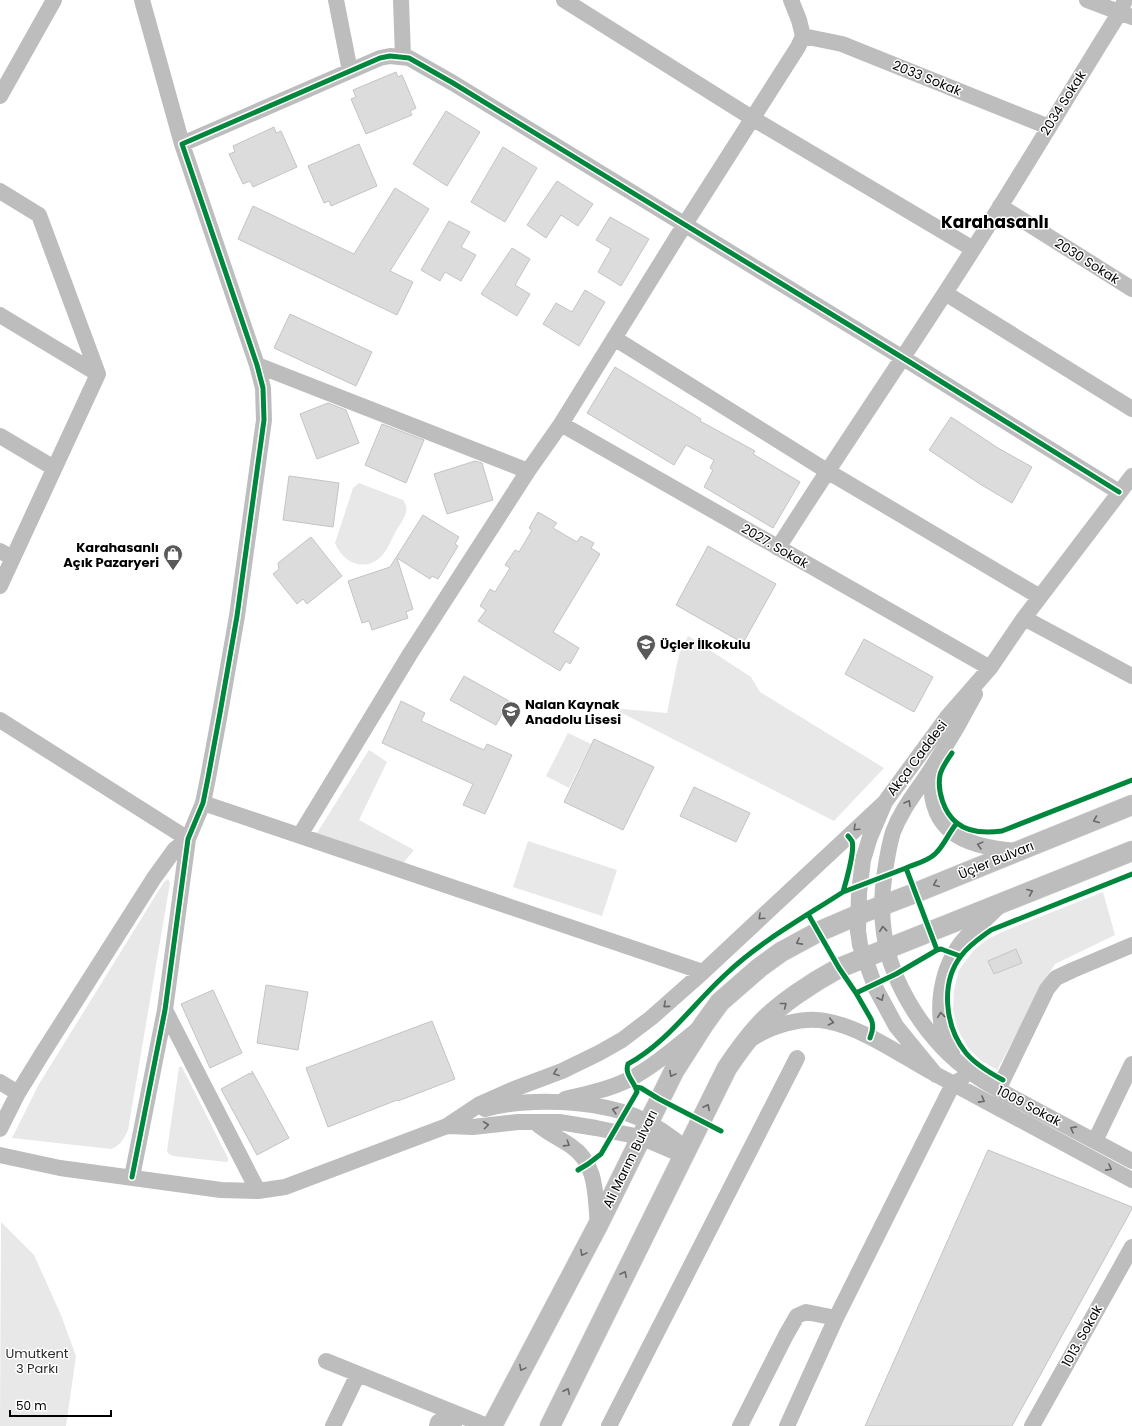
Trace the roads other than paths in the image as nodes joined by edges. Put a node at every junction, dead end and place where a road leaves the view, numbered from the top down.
1 (54, 0) edge
2 (142, 0) edge
3 (336, 0) edge
4 (401, 0) edge
5 (564, 0) edge
6 (791, 0) edge
7 (1087, 0) edge
8 (1126, 10) edge
9 (803, 36) junction
10 (403, 57) junction
11 (350, 71) junction
12 (0, 96) edge
13 (752, 118) junction
14 (1048, 126) junction
15 (182, 144) junction
16 (0, 192) edge
17 (1000, 206) junction
18 (685, 224) junction
19 (973, 249) junction
20 (1131, 285) edge
21 (945, 293) junction
22 (0, 315) edge
23 (614, 338) junction
24 (903, 358) junction
25 (257, 365) junction
26 (98, 374) junction
27 (1132, 409) edge
28 (561, 424) junction
29 (0, 436) edge
30 (54, 468) junction
31 (827, 471) junction
32 (528, 472) junction
33 (1132, 476) edge
34 (1119, 492) junction
35 (778, 548) junction
36 (6, 554) edge
37 (0, 586) edge
38 (1040, 597) junction
39 (1024, 618) junction
40 (990, 668) junction
41 (1132, 676) edge
42 (0, 720) edge
43 (932, 768) junction
44 (884, 802) junction
45 (203, 803) junction
46 (1132, 805) edge
47 (300, 835) junction
48 (188, 839) junction
49 (1018, 851) junction
50 (1132, 851) edge
51 (1002, 904) junction
52 (882, 905) junction
53 (860, 914) junction
54 (1132, 945) edge
55 (887, 949) junction
56 (864, 958) junction
57 (703, 972) junction
58 (165, 1010) junction
59 (704, 1024) junction
60 (742, 1045) junction
61 (797, 1058) dead end
62 (1132, 1064) edge
63 (966, 1068) junction
64 (936, 1074) junction
65 (0, 1082) edge
66 (953, 1084) junction
67 (998, 1090) junction
68 (18, 1093) junction
69 (548, 1102) junction
70 (462, 1116) junction
71 (535, 1122) junction
72 (447, 1126) junction
73 (0, 1129) edge
74 (644, 1130) junction
75 (1095, 1141) junction
76 (684, 1152) junction
77 (0, 1155) edge
78 (1132, 1161) edge
79 (132, 1177) junction
80 (1132, 1180) edge
81 (258, 1191) junction
82 (598, 1225) junction
83 (1132, 1247) edge
84 (836, 1318) junction
85 (326, 1361) dead end
86 (358, 1374) junction
87 (333, 1426) edge
88 (437, 1426) edge
89 (454, 1426) edge
90 (487, 1426) edge
91 (492, 1426) edge
92 (550, 1426) edge
93 (609, 1426) edge
94 (740, 1426) edge
95 (787, 1426) edge
96 (1032, 1426) edge

1 - 12 street
2 - 15 street
3 - 11 street
4 - 10 street
5 - 13 street
6 - 9 street
7 - 8 street
8 - 14 street, 2034 Sokak
9 - 13 street
9 - 14 street, 2033 Sokak
10 - 11 street
10 - 18 street
11 - 15 street
13 - 18 street
13 - 19 street
14 - 17 street, 2034 Sokak
15 - 25 street
16 - 26 street
17 - 19 street, 2034 Sokak
17 - 20 street, 2030 Sokak
18 - 23 street
18 - 24 street
19 - 21 street, 2034 Sokak
21 - 24 street, 2034 Sokak
21 - 27 street
22 - 26 street
23 - 28 street
23 - 31 street
24 - 31 street, 2034 Sokak
24 - 34 street
25 - 32 street
25 - 45 street
26 - 30 street
28 - 32 street
28 - 35 street, 2027. Sokak
29 - 30 street
30 - 36 street
31 - 35 street, 2034 Sokak
31 - 38 street
32 - 47 street
33 - 34 street, Akça Caddesi
34 - 38 street, Akça Caddesi
35 - 40 street, 2027. Sokak
36 - 37 street
38 - 39 street, Akça Caddesi
39 - 40 street, Akça Caddesi
39 - 41 street
40 - 43 street, 1009 Sokak
40 - 44 street, Akça Caddesi
42 - 48 street
49 -> 43 street
52 -> 43 street, 1009 Sokak
44 - 53 street, Akça Caddesi
44 -> 57 street
45 - 47 street
45 - 48 street
46 -> 49 main road, Üçler Bulvarı
47 - 57 street
48 - 58 street
48 - 68 street
49 -> 52 main road, Üçler Bulvarı
51 -> 50 main road
51 - 55 main road
63 -> 51 street
52 - 53 main road, Üçler Bulvarı
55 -> 52 street, 1009 Sokak
53 - 56 street, Akça Caddesi
53 -> 59 main road, Ali Marım Bulvarı
54 - 67 street
55 - 56 main road
55 - 63 street, 1009 Sokak
60 -> 56 main road
56 -> 64 street, Akça Caddesi
57 -> 70 street
58 - 79 street
58 - 81 street
59 - 69 street
59 -> 74 main road, Ali Marım Bulvarı
60 -> 64 street, 1009 Sokak
76 -> 60 main road
61 - 93 street
62 - 75 street
63 - 66 street
63 - 67 street, 1009 Sokak
64 - 66 street, 1009 Sokak
65 - 68 street
66 -> 80 street, 1009 Sokak
66 - 84 street
75 -> 67 street, 1009 Sokak
68 - 73 street
69 - 70 street
74 -> 69 street
70 - 72 street
72 -> 71 street
71 - 74 street
71 -> 82 street
72 - 81 street
74 - 76 street
74 - 82 main road, Ali Marım Bulvarı
75 - 78 street, 1009 Sokak
92 -> 76 main road
77 - 79 street
79 - 81 street
82 -> 91 main road, Ali Marım Bulvarı
83 - 96 street, 1013. Sokak
84 - 94 street
84 - 95 street
85 - 86 street
86 - 87 street
86 - 90 street
88 - 89 street

